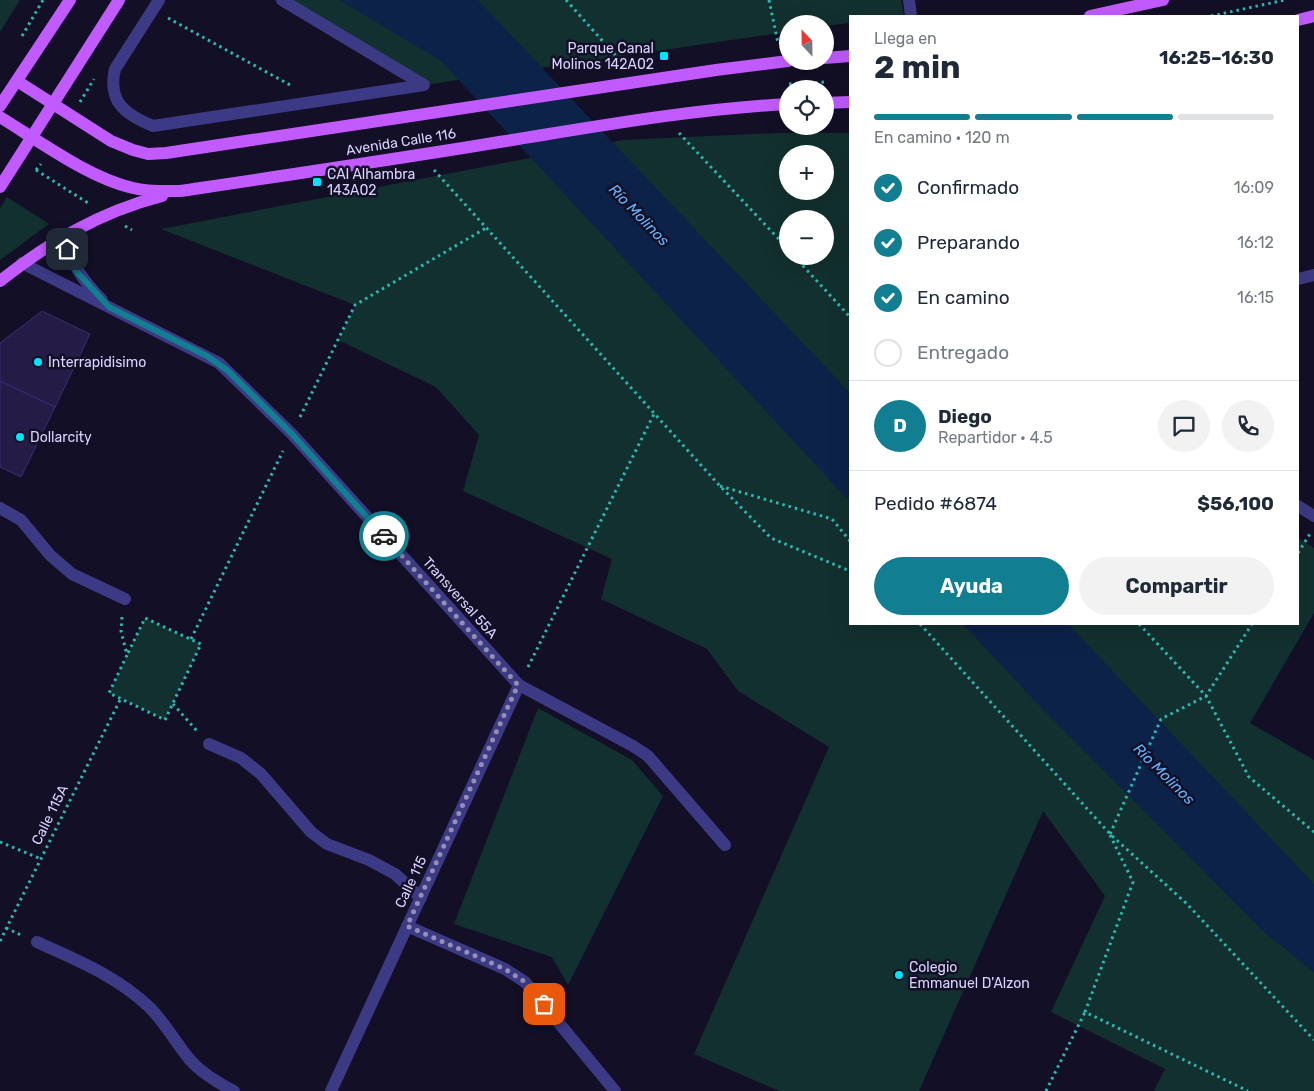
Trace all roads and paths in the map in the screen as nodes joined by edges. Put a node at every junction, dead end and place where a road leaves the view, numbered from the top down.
1 (70, 0) edge
2 (119, 0) edge
3 (282, 0) edge
4 (566, 0) edge
5 (769, 0) edge
6 (908, 0) edge
7 (1163, 0) edge
8 (1285, 0) edge
9 (156, 4) edge
10 (911, 15) edge
11 (1095, 15) edge
12 (1216, 15) edge
13 (1314, 16) edge
14 (1299, 20) edge
15 (779, 41) edge
16 (849, 56) edge
17 (834, 57) edge
18 (779, 62) edge
19 (17, 81) junction
20 (639, 82) junction
21 (317, 101) junction
22 (849, 102) edge
23 (834, 103) edge
24 (53, 104) junction
25 (779, 104) edge
26 (0, 106) edge
27 (664, 116) junction
28 (0, 117) edge
29 (32, 136) junction
30 (420, 155) junction
31 (18, 159) junction
32 (0, 187) edge
33 (180, 191) junction
34 (106, 214) junction
35 (486, 228) junction
36 (132, 230) dead end
37 (64, 236) junction
38 (779, 239) edge
39 (22, 263) junction
40 (802, 265) edge
41 (1314, 275) edge
42 (1299, 279) edge
43 (0, 281) edge
44 (109, 307) junction
45 (849, 308) edge
46 (845, 311) junction
47 (849, 316) edge
48 (654, 414) junction
49 (292, 434) junction
50 (719, 485) junction
51 (1299, 507) edge
52 (0, 508) edge
53 (1314, 516) edge
54 (1314, 527) edge
55 (849, 540) edge
56 (1299, 551) edge
57 (849, 571) edge
58 (125, 599) joint
59 (921, 625) edge
60 (1140, 625) edge
61 (1251, 625) edge
62 (191, 639) junction
63 (127, 655) junction
64 (518, 685) junction
65 (1206, 696) junction
66 (121, 698) junction
67 (173, 704) junction
68 (209, 744) joint
69 (1109, 832) junction
70 (1314, 832) edge
71 (0, 842) edge
72 (725, 846) dead end
73 (40, 859) junction
74 (421, 898) junction
75 (407, 926) junction
76 (0, 941) edge
77 (37, 942) dead end
78 (1085, 1012) junction
79 (1314, 1040) edge
80 (234, 1091) edge
81 (331, 1091) edge
82 (615, 1091) edge
83 (1046, 1091) edge
84 (1248, 1091) edge

1 - 19 main road
2 - 24 main road
3 - 21 street
4 - 20 path
5 - 15 path
6 - 10 street
7 - 11 main road
8 - 12 path
9 - 21 path
9 - 21 street
13 - 14 main road
16 - 17 main road
18 - 20 main road, Avenida Calle 116
19 - 24 main road, Avenida Calle 116
19 - 26 main road
20 - 24 main road, Avenida Calle 116
22 - 23 main road
24 - 29 main road
25 - 27 main road, Avenida Calle 116
27 - 30 main road, Avenida Calle 116
27 - 38 path
28 - 29 main road, Avenida Calle 116
29 - 31 main road
29 - 33 main road, Avenida Calle 116
30 - 33 main road, Avenida Calle 116
30 - 35 path
31 - 32 main road
31 - 34 path
33 - 34 main road
34 - 36 path
34 - 37 main road
35 - 48 path
35 - 49 path
37 - 39 main road
37 - 44 street, Transversal 55A
39 - 43 main road
39 - 44 street, Transversal 55A
40 - 46 path
41 - 42 street
44 - 49 street, Transversal 55A
45 - 46 path
46 - 47 path
48 - 50 path
48 - 64 path
49 - 62 path
49 - 64 street, Transversal 55A
50 - 55 path
50 - 57 path
51 - 53 street
52 - 58 street
54 - 56 path
58 - 63 path
59 - 69 path
60 - 65 path
61 - 65 path
62 - 63 path
62 - 67 path
63 - 66 path
64 - 72 street, Transversal 55A
64 - 74 street, Calle 115
65 - 69 path
65 - 70 path
66 - 67 path
66 - 73 path, Calle 115A
67 - 68 path
68 - 74 street
69 - 78 path
69 - 79 path
71 - 73 path
73 - 76 path, Calle 115A
74 - 75 street, Calle 115
75 - 81 street, Calle 115
75 - 82 street
77 - 80 street
78 - 83 path
78 - 84 path

